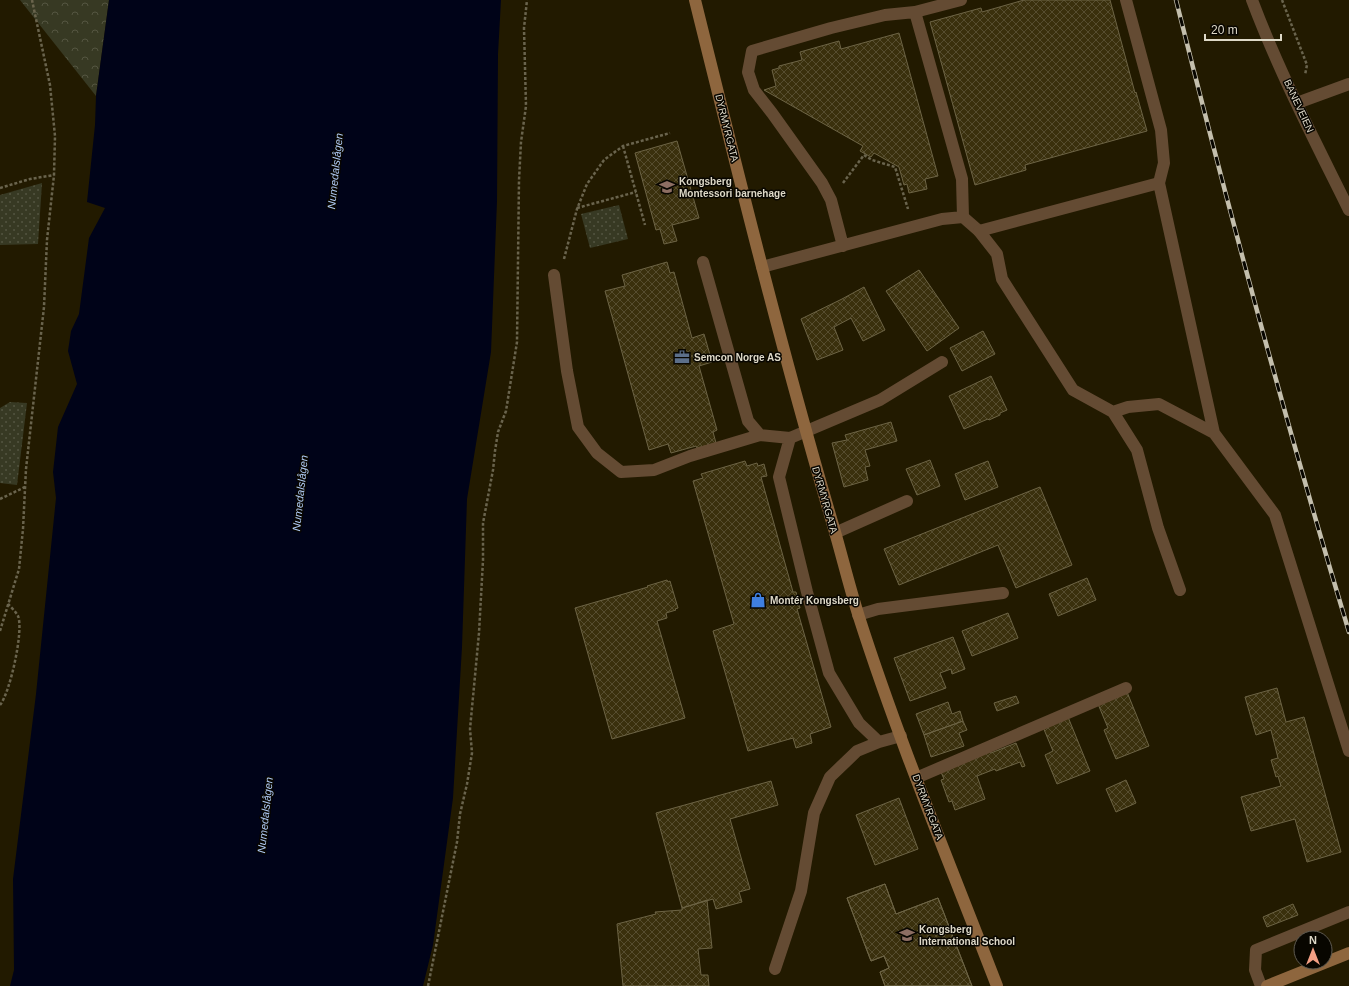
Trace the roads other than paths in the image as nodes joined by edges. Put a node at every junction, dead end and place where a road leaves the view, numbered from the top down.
1 (694, 0) edge
2 (961, 0) edge
3 (1126, 0) edge
4 (1252, 0) edge
5 (916, 12) junction
6 (1349, 84) edge
7 (1297, 103) junction
8 (1159, 183) junction
9 (1349, 210) edge
10 (962, 216) junction
11 (979, 231) junction
12 (843, 246) junction
13 (703, 262) dead end
14 (762, 267) junction
15 (554, 275) road end
16 (942, 362) dead end
17 (1113, 412) junction
18 (805, 432) junction
19 (1214, 433) junction
20 (760, 435) junction
21 (790, 438) junction
22 (907, 502) dead end
23 (835, 533) junction
24 (1180, 590) dead end
25 (1003, 593) dead end
26 (858, 615) junction
27 (1126, 688) dead end
28 (901, 736) junction
29 (879, 742) junction
30 (1349, 752) edge
31 (916, 778) junction
32 (1349, 912) edge
33 (1349, 953) edge
34 (775, 969) dead end
35 (998, 986) edge
36 (1261, 986) edge
37 (1267, 986) edge

1 - 14 main road, DYRMYRGATA
2 - 5 street
3 - 8 street
4 - 7 street, BANEVEIEN
5 - 10 street
5 - 12 street
6 - 7 street
7 - 9 street, BANEVEIEN
8 - 11 street
8 - 19 street
10 - 11 street
10 - 12 street
11 - 17 street
12 - 14 street
13 - 20 street
14 - 18 main road, DYRMYRGATA
15 - 20 street
16 - 18 street
17 - 19 street
17 - 24 street
18 - 21 street
18 - 23 main road, DYRMYRGATA
19 - 30 street
20 - 21 street
21 - 29 street
22 - 23 street
23 - 26 main road, DYRMYRGATA
25 - 26 street
26 - 28 main road, DYRMYRGATA
27 - 31 street
28 - 29 street
28 - 31 main road, DYRMYRGATA
29 - 34 street
31 - 35 main road, DYRMYRGATA
32 - 36 street
33 - 37 main road

